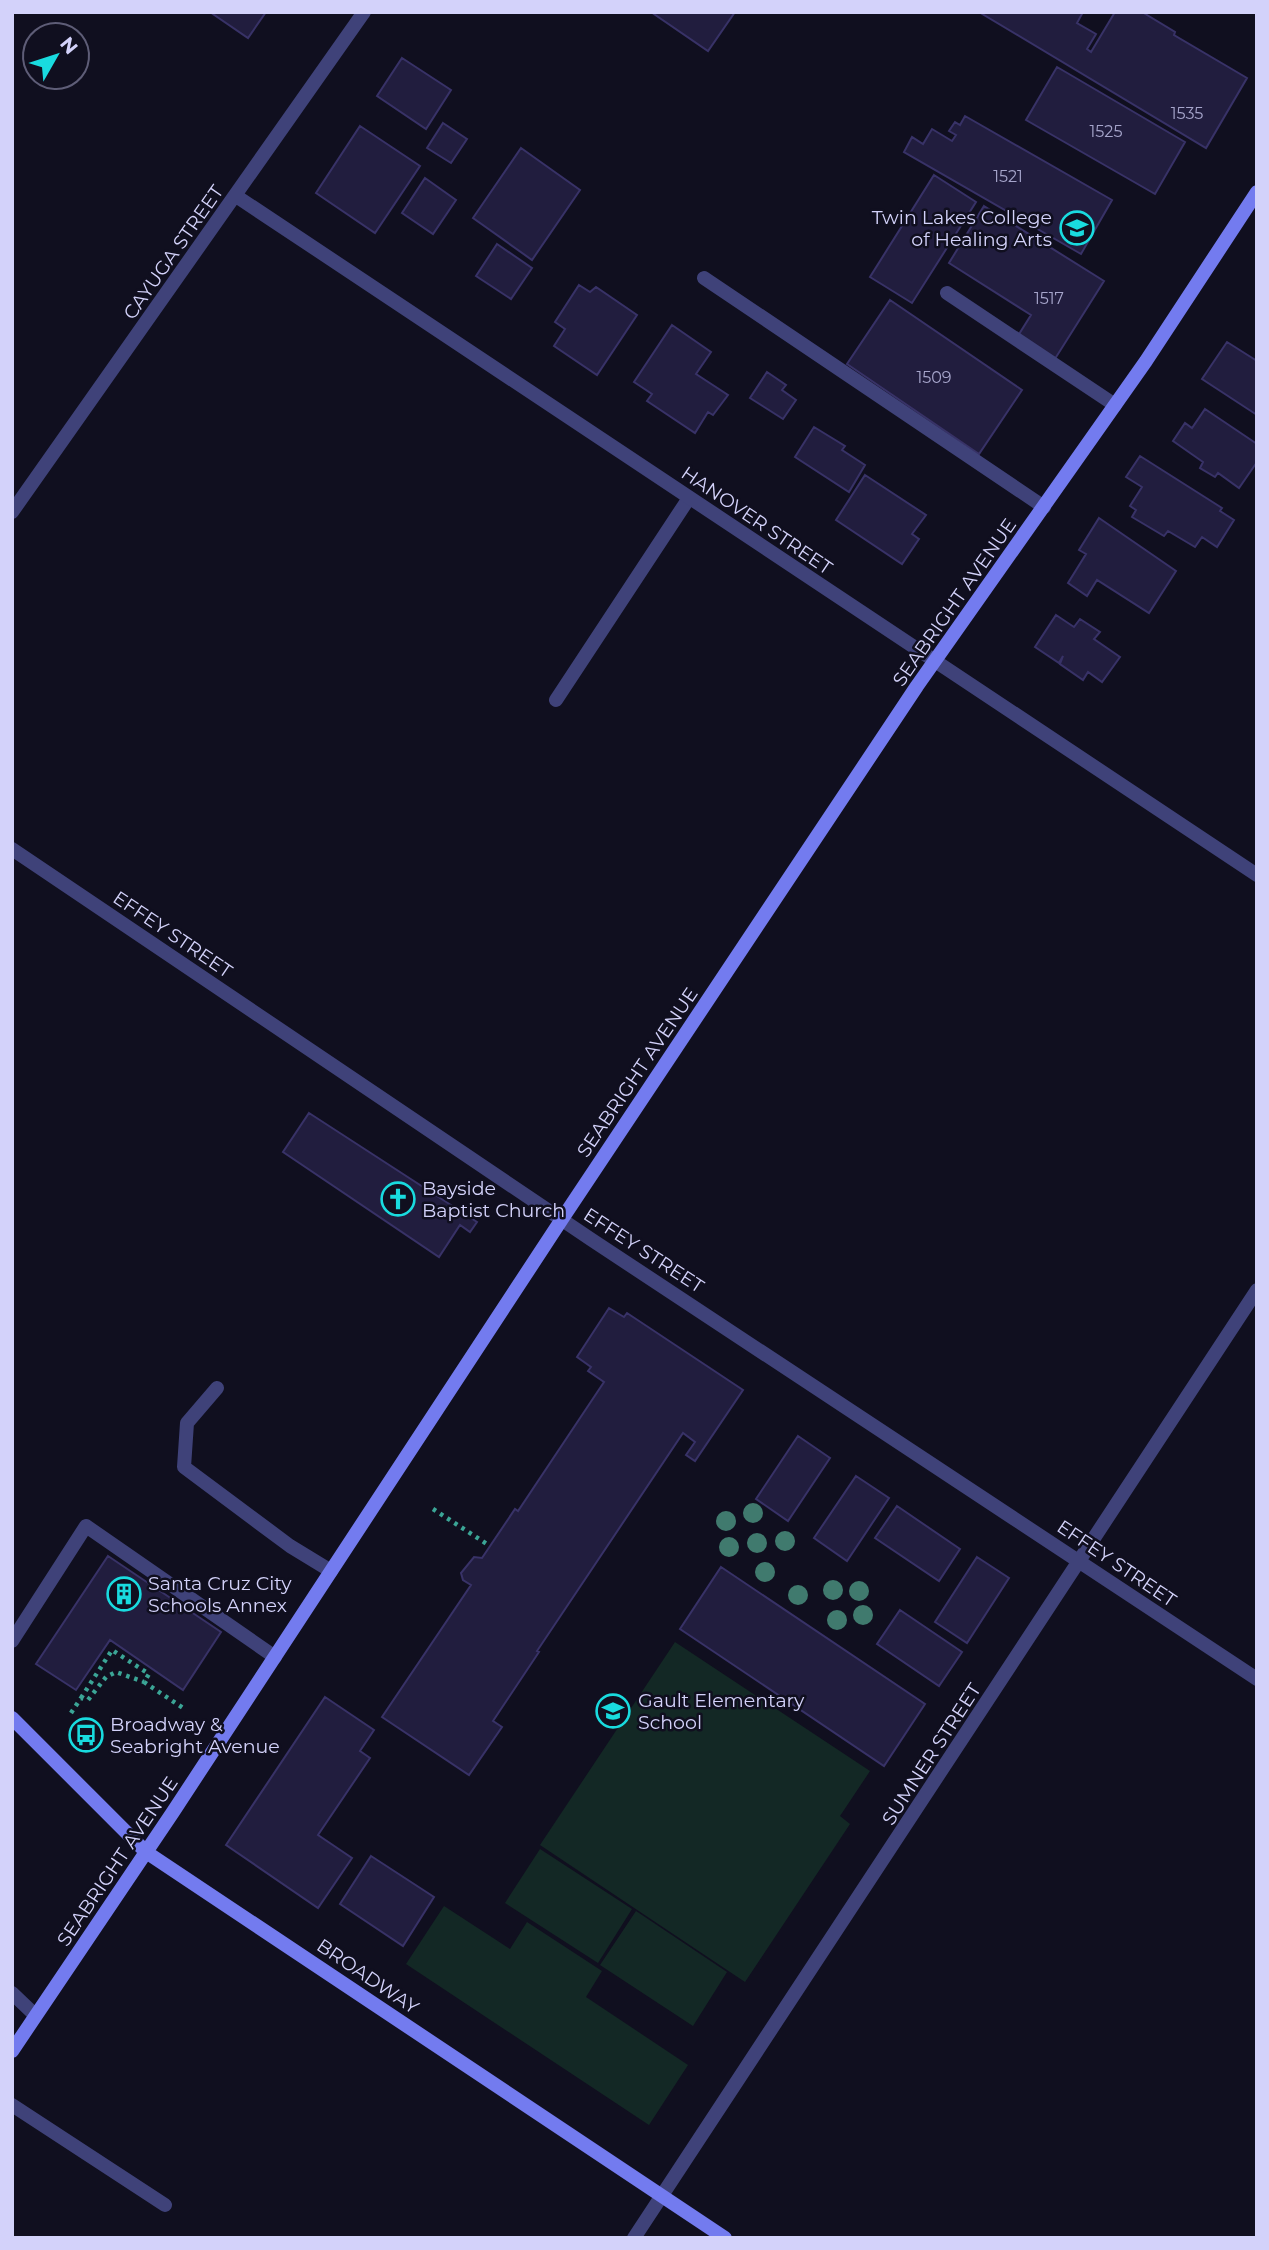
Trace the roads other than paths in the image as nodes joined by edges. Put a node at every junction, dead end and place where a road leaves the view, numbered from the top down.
1 (364, 12) edge
2 (1257, 192) edge
3 (236, 196) junction
4 (704, 278) dead end
5 (947, 293) dead end
6 (1115, 405) junction
7 (689, 498) junction
8 (1044, 507) junction
9 (12, 512) edge
10 (935, 661) junction
11 (556, 701) dead end
12 (12, 849) edge
13 (1257, 874) edge
14 (562, 1219) junction
15 (1257, 1290) edge
16 (217, 1388) dead end
17 (1080, 1562) junction
18 (331, 1571) junction
19 (12, 1641) edge
20 (275, 1657) junction
21 (1257, 1679) edge
22 (12, 1718) edge
23 (146, 1852) junction
24 (12, 1993) edge
25 (35, 2015) junction
26 (12, 2051) edge
27 (12, 2105) edge
28 (663, 2196) junction
29 (165, 2205) dead end
30 (634, 2238) edge
31 (725, 2238) edge

1 - 3 street, CAYUGA STREET
2 - 6 main road, SEABRIGHT AVENUE
3 - 7 street, HANOVER STREET
3 - 9 street, CAYUGA STREET
4 - 8 street
5 - 6 street
6 - 8 main road, SEABRIGHT AVENUE
7 - 10 street, HANOVER STREET
7 - 11 street
8 - 10 main road, SEABRIGHT AVENUE
10 - 13 street, HANOVER STREET
10 - 14 main road, SEABRIGHT AVENUE
12 - 14 street, EFFEY STREET
14 - 17 street, EFFEY STREET
14 - 18 main road, SEABRIGHT AVENUE
15 - 17 street, SUMNER STREET
16 - 18 street
17 - 21 street, EFFEY STREET
17 - 28 street, SUMNER STREET
18 - 20 main road, SEABRIGHT AVENUE
19 - 20 street
20 - 23 main road, SEABRIGHT AVENUE
22 - 23 main road, BROADWAY
23 - 25 main road, SEABRIGHT AVENUE
23 - 28 main road, BROADWAY
24 - 25 street
25 - 26 main road, SEABRIGHT AVENUE
27 - 29 street
28 - 30 street, SUMNER STREET
28 - 31 main road, BROADWAY

